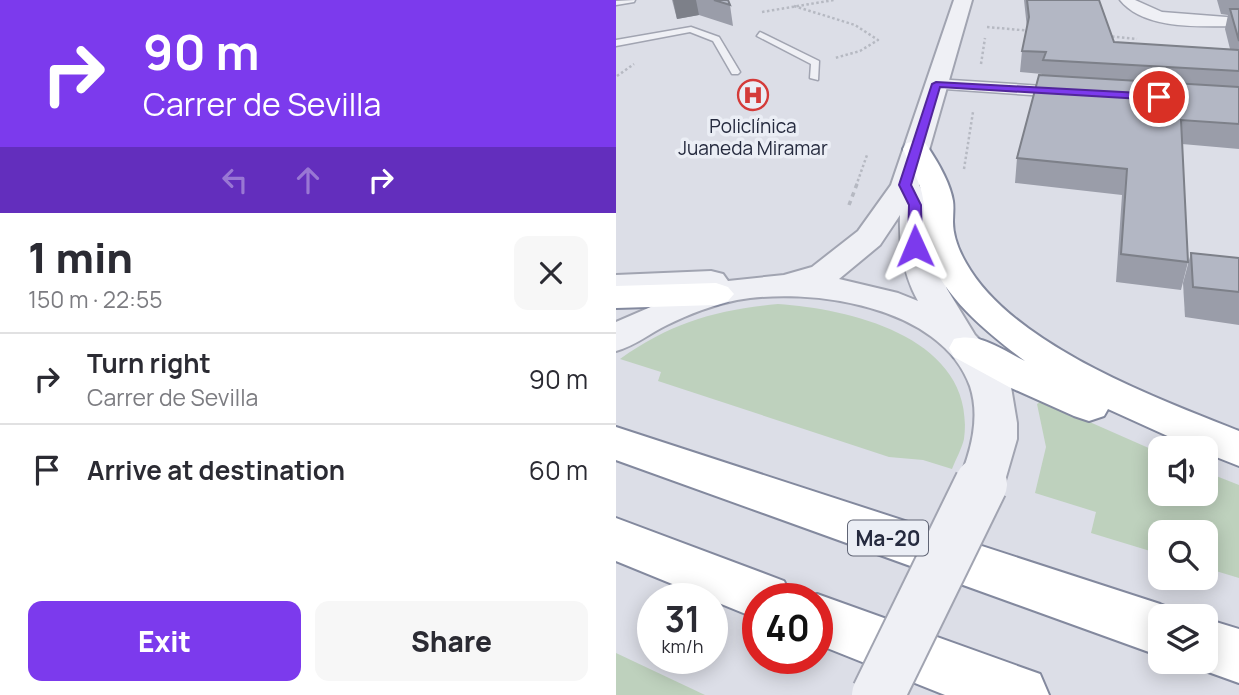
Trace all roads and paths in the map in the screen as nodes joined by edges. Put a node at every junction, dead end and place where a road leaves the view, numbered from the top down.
1 (631, 0) edge
2 (777, 0) edge
3 (834, 0) edge
4 (962, 0) edge
5 (1127, 0) edge
6 (616, 3) edge
7 (794, 6) junction
8 (775, 8) junction
9 (761, 12) dead end
10 (988, 22) dead end
11 (1239, 22) edge
12 (987, 27) junction
13 (1032, 31) edge
14 (760, 34) dead end
15 (1100, 36) edge
16 (1142, 39) dead end
17 (616, 43) edge
18 (816, 63) junction
19 (633, 65) dead end
20 (735, 72) dead end
21 (617, 76) edge
22 (814, 78) dead end
23 (936, 84) junction
24 (988, 88) junction
25 (1092, 93) edge
26 (915, 149) junction
27 (867, 155) dead end
28 (963, 174) dead end
29 (905, 185) junction
30 (848, 211) dead end
31 (616, 285) edge
32 (780, 285) junction
33 (716, 294) junction
34 (616, 297) edge
35 (616, 339) edge
36 (963, 344) junction
37 (1163, 436) edge
38 (616, 443) edge
39 (1239, 449) edge
40 (1218, 459) edge
41 (1239, 467) edge
42 (616, 540) edge
43 (742, 589) edge
44 (833, 625) edge
45 (1148, 626) edge
46 (1218, 649) edge
47 (1239, 656) edge
48 (878, 695) edge
49 (1019, 695) edge

1 - 6 lane
2 - 8 path
3 - 7 path
4 - 23 street
5 - 11 street
7 - 8 path
7 - 18 path
8 - 9 path
10 - 12 path
12 - 13 path
12 - 24 path
14 - 18 lane
15 - 16 path
17 - 20 lane
18 - 22 lane
19 - 21 path
23 - 24 street
23 - 26 street
24 - 25 street
24 - 28 path
26 - 29 street
26 - 39 highway
27 - 30 path
29 - 31 street
29 - 32 street
29 - 36 street
32 - 33 street
32 - 36 street
33 - 34 highway
33 - 35 street
36 - 37 highway
36 - 48 street, bridge
38 - 45 highway, Ma-20
40 - 41 highway
42 - 43 highway
44 - 49 highway
46 - 47 highway

